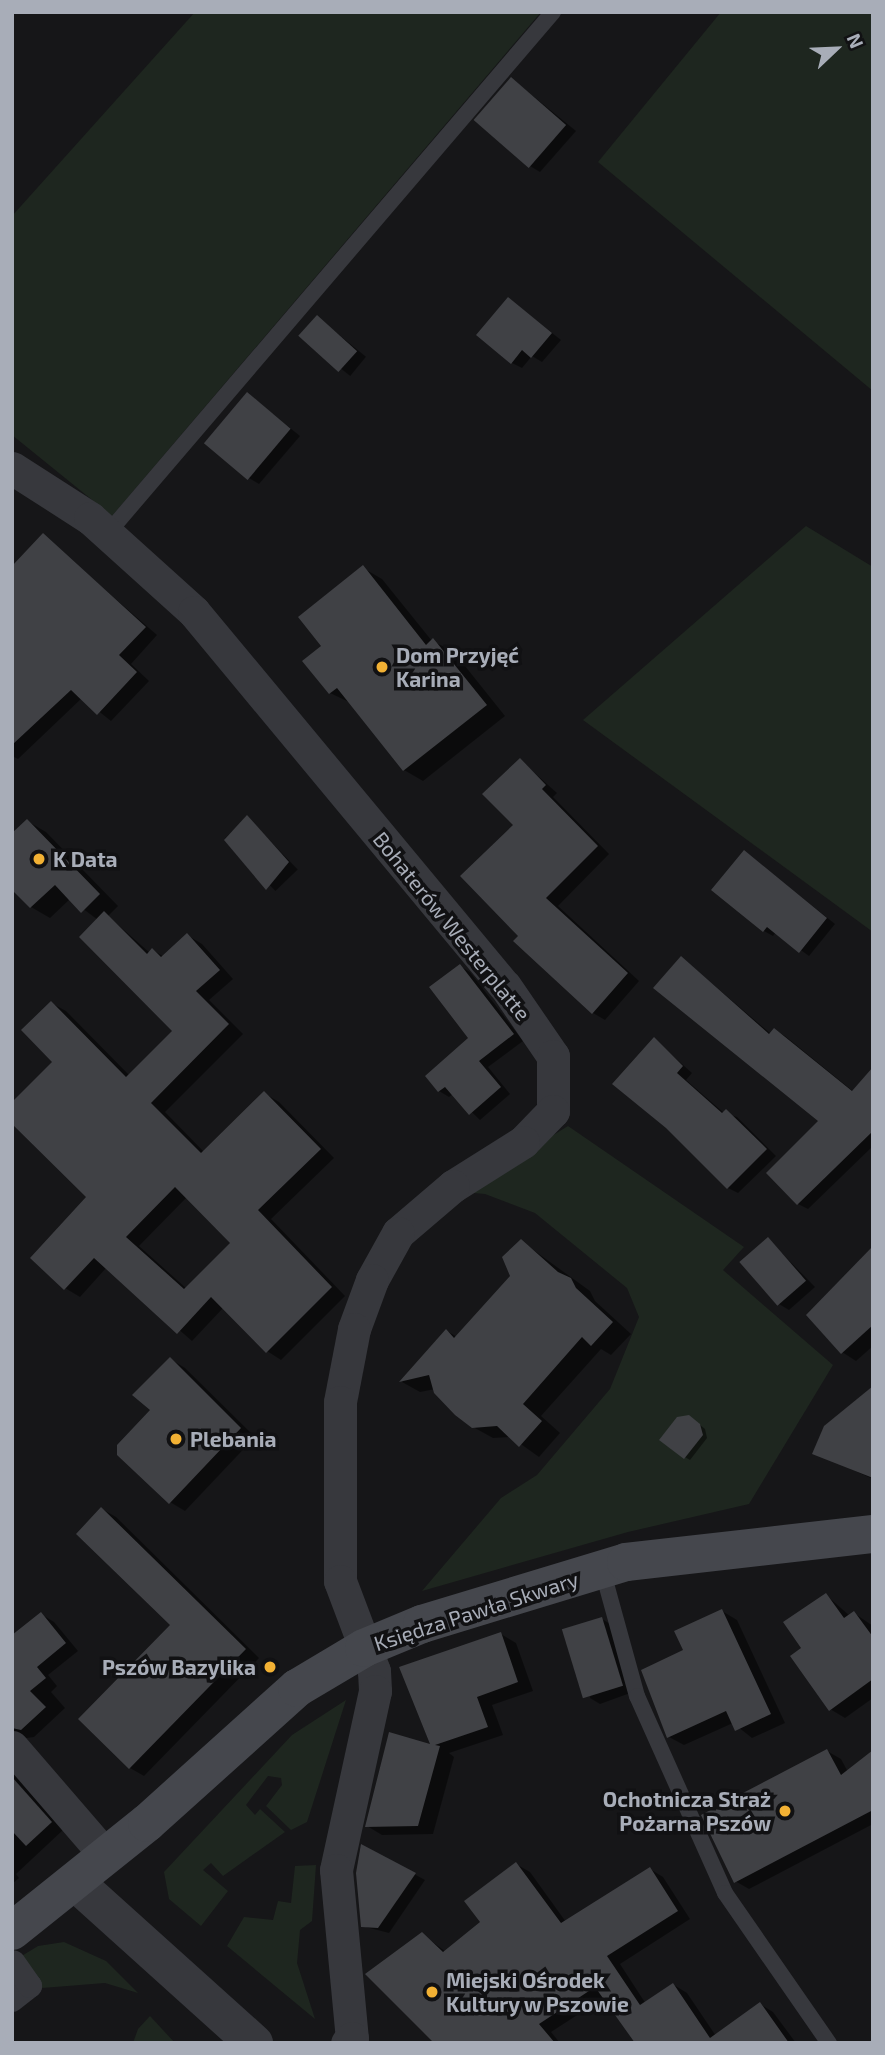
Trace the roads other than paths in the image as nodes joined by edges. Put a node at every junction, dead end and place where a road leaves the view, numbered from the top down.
1 (553, 12) edge
2 (12, 468) edge
3 (107, 534) junction
4 (873, 1534) edge
5 (602, 1569) junction
6 (364, 1648) junction
7 (12, 1746) edge
8 (106, 1856) junction
9 (75, 1882) junction
10 (12, 1931) edge
11 (13, 1962) edge
12 (26, 1993) edge
13 (254, 2043) edge
14 (348, 2043) edge
15 (829, 2043) edge

1 - 3 lane
2 - 3 street, Bohaterów Westerplatte
3 - 6 street, Bohaterów Westerplatte
4 - 5 main road, Księdza Pawła Skwary
5 - 6 main road, Księdza Pawła Skwary
5 - 15 lane
6 - 8 main road, Księdza Pawła Skwary
6 - 14 street, Bohaterów Westerplatte
7 - 8 street
8 - 9 main road, Księdza Pawła Skwary
9 - 10 main road, Księdza Pawła Skwary
9 - 13 street
11 - 12 street

